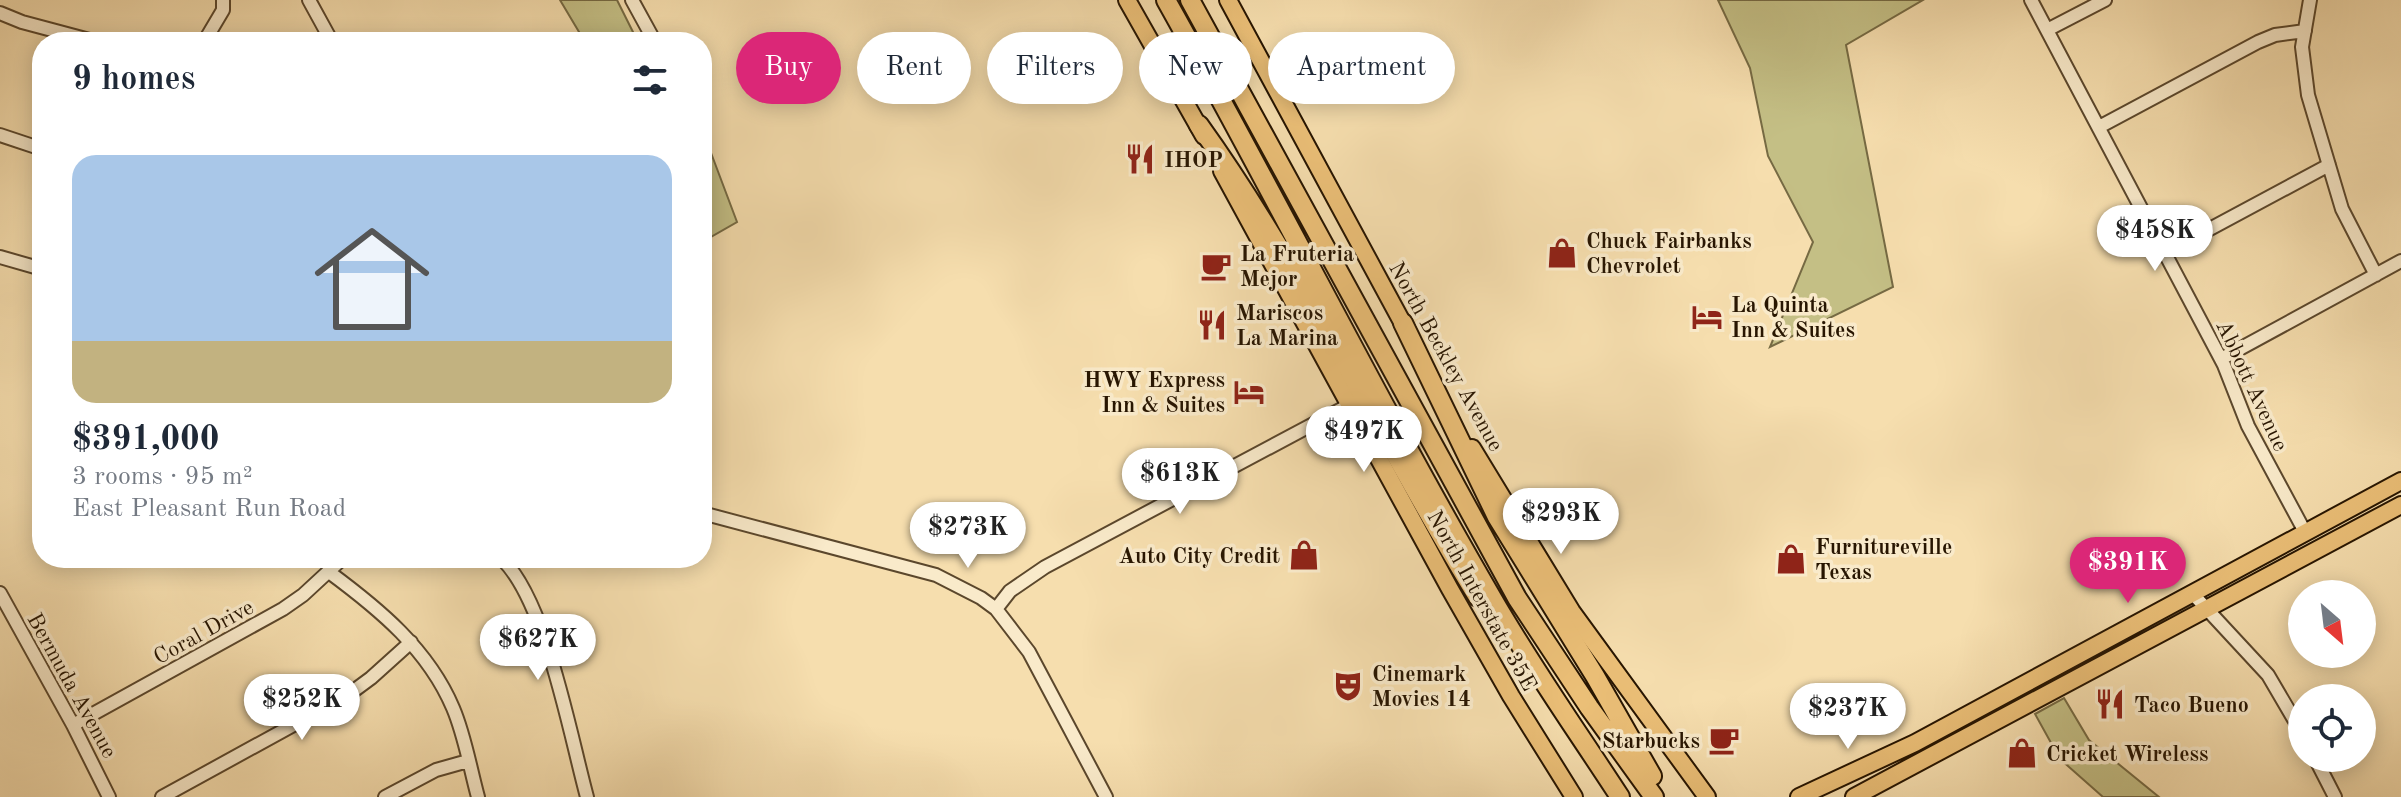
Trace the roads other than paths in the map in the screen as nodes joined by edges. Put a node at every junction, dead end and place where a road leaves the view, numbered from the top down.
1 (223, 0) edge
2 (309, 0) edge
3 (632, 0) edge
4 (1127, 0) edge
5 (1166, 0) edge
6 (1190, 0) edge
7 (1228, 0) edge
8 (2031, 0) edge
9 (2105, 0) edge
10 (2310, 0) edge
11 (0, 13) edge
12 (2047, 30) junction
13 (2305, 31) junction
14 (60, 32) edge
15 (210, 32) edge
16 (327, 32) edge
17 (650, 32) edge
18 (1199, 125) junction
19 (2099, 127) junction
20 (0, 135) edge
21 (32, 146) edge
22 (2329, 165) junction
23 (2165, 253) junction
24 (0, 257) edge
25 (2401, 261) edge
26 (32, 266) edge
27 (2376, 275) junction
28 (1403, 323) junction
29 (2221, 359) junction
30 (1349, 405) junction
31 (2401, 481) edge
32 (2401, 505) edge
33 (712, 516) edge
34 (2305, 532) junction
35 (2315, 550) junction
36 (333, 568) edge
37 (512, 568) edge
38 (329, 572) junction
39 (0, 593) edge
40 (2192, 593) junction
41 (996, 609) junction
42 (2205, 609) junction
43 (411, 642) junction
44 (2061, 664) junction
45 (2071, 681) junction
46 (2011, 691) junction
47 (2021, 708) junction
48 (2288, 709) edge
49 (1568, 722) junction
50 (73, 725) junction
51 (1931, 734) junction
52 (1940, 751) junction
53 (468, 761) junction
54 (2322, 772) edge
55 (109, 797) edge
56 (162, 797) edge
57 (385, 797) edge
58 (478, 797) edge
59 (587, 797) edge
60 (1106, 797) edge
61 (1574, 797) edge
62 (1620, 797) edge
63 (1654, 797) edge
64 (1664, 797) edge
65 (1707, 797) edge
66 (1799, 797) edge
67 (1854, 797) edge
68 (2335, 797) edge

1 - 15 street
2 - 16 street
3 - 17 street
4 - 18 main road, North Interstate 35E
5 - 49 highway
6 - 63 highway
7 - 28 main road, North Beckley Avenue
8 - 12 street, Abbott Avenue
9 - 12 street
10 - 13 street
11 - 14 street
12 - 19 street, Abbott Avenue
13 - 19 street
13 - 22 street
18 - 30 main road, North Interstate 35E
18 - 49 highway
19 - 23 street, Abbott Avenue
20 - 21 street
22 - 23 street
22 - 27 street
23 - 29 street, Abbott Avenue
24 - 26 street
25 - 27 street
27 - 29 street
28 - 64 highway
28 - 65 main road, North Beckley Avenue
29 - 34 street, Abbott Avenue
30 - 41 street
30 - 61 main road, North Interstate 35E
31 - 34 main road
32 - 35 main road
33 - 41 street
34 - 35 main road
34 - 40 main road
35 - 42 main road
36 - 38 street, Coral Drive
37 - 59 street
38 - 43 street
38 - 50 street, Coral Drive
39 - 50 street, Bermuda Avenue
40 - 42 street
40 - 44 main road
41 - 60 street
42 - 45 main road
42 - 48 street
43 - 53 street
43 - 56 street
44 - 45 main road
44 - 46 main road
45 - 47 main road
46 - 47 main road
46 - 51 main road
47 - 52 main road
49 - 62 highway
50 - 55 street, Bermuda Avenue
51 - 52 main road
51 - 66 main road
52 - 67 main road
53 - 57 street
53 - 58 street
54 - 68 street

